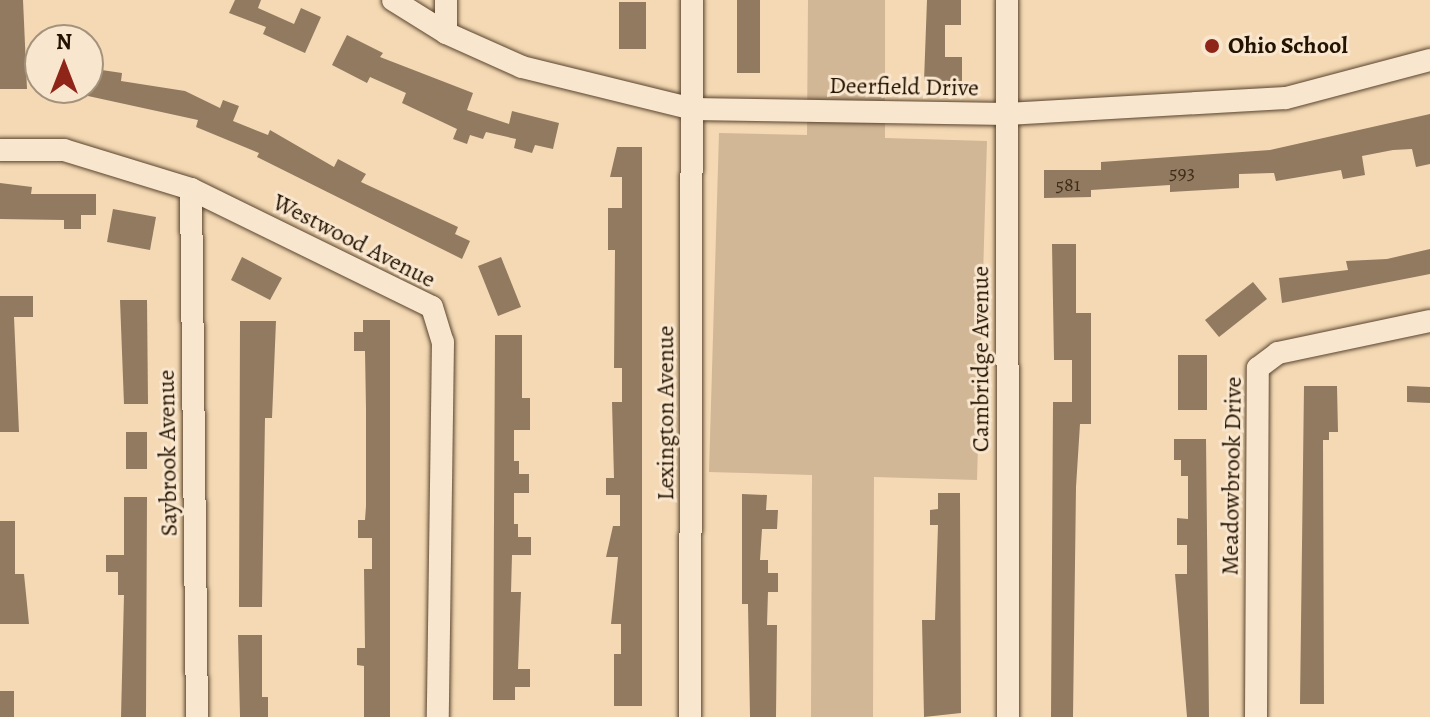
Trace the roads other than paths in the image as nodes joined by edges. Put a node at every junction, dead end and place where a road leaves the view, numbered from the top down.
1 (393, 0) edge
2 (446, 0) edge
3 (692, 0) edge
4 (1007, 0) edge
5 (446, 33) junction
6 (1430, 60) edge
7 (693, 109) junction
8 (1007, 114) junction
9 (0, 150) edge
10 (191, 189) junction
11 (1430, 321) edge
12 (197, 717) edge
13 (438, 717) edge
14 (690, 717) edge
15 (1008, 717) edge
16 (1256, 717) edge

1 - 5 street, Deerfield Drive
2 - 5 street
3 - 7 street, Lexington Avenue
4 - 8 street, Cambridge Avenue
5 - 7 street, Deerfield Drive
6 - 8 street, Deerfield Drive
7 - 8 street, Deerfield Drive
7 - 14 street, Lexington Avenue
8 - 15 street, Cambridge Avenue
9 - 10 street, Westwood Avenue
10 - 12 street, Saybrook Avenue
10 - 13 street, Westwood Avenue
11 - 16 street, Meadowbrook Drive

